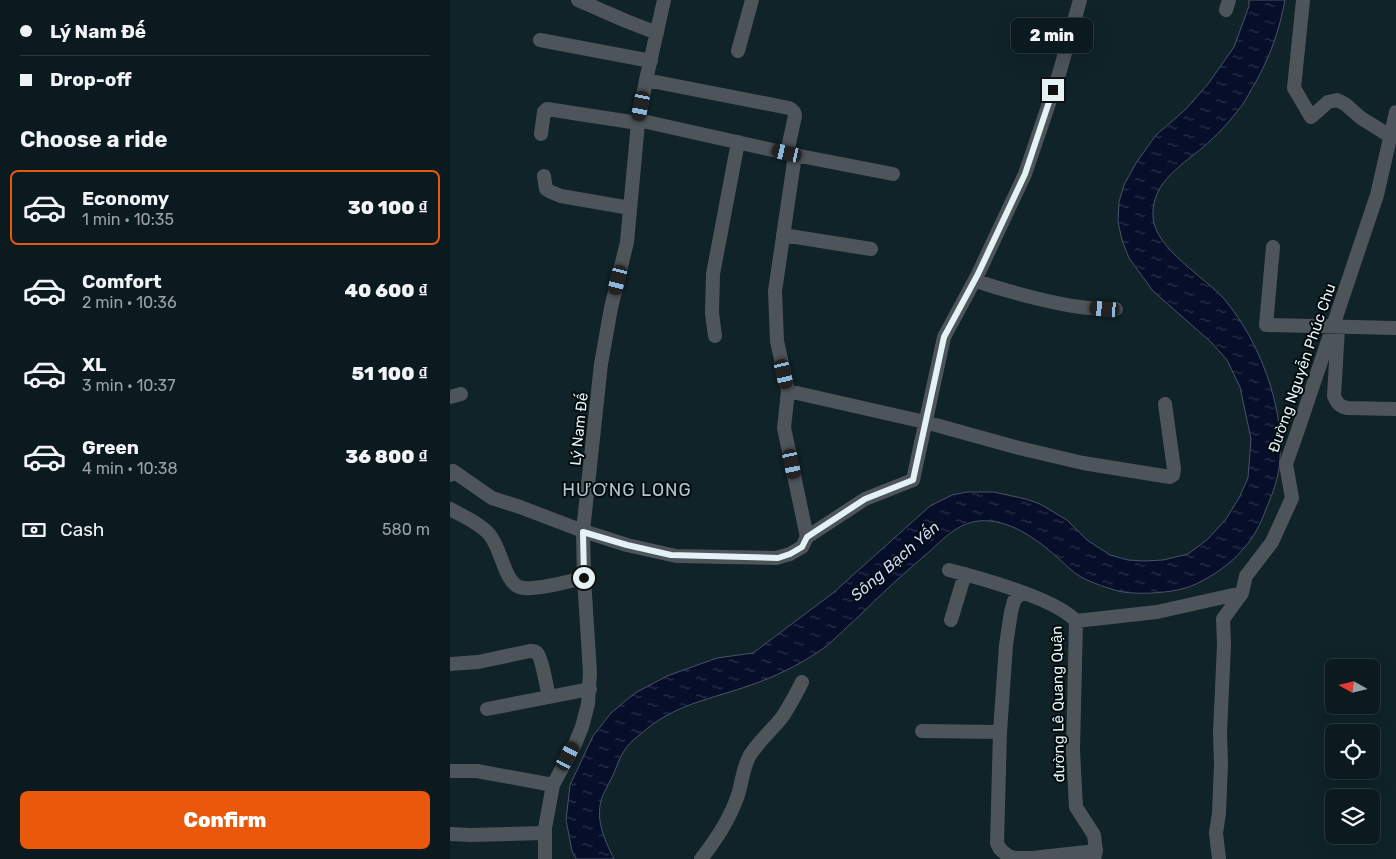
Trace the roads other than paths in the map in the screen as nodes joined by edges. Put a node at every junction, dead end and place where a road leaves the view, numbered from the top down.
1 (578, 0) edge
2 (664, 0) edge
3 (752, 0) edge
4 (1080, 0) edge
5 (1302, 0) edge
6 (657, 32) junction
7 (540, 40) dead end
8 (738, 51) dead end
9 (651, 61) junction
10 (646, 80) junction
11 (1396, 112) edge
12 (638, 121) junction
13 (541, 134) dead end
14 (1390, 136) junction
15 (738, 142) junction
16 (791, 154) junction
17 (893, 174) dead end
18 (544, 176) dead end
19 (630, 208) junction
20 (783, 235) junction
21 (1273, 248) dead end
22 (871, 250) dead end
23 (975, 280) junction
24 (1116, 309) dead end
25 (1336, 326) junction
26 (1396, 328) edge
27 (716, 336) dead end
28 (788, 391) junction
29 (1165, 404) dead end
30 (1396, 410) edge
31 (925, 422) junction
32 (451, 472) edge
33 (450, 509) edge
34 (583, 532) junction
35 (807, 537) junction
36 (948, 570) dead end
37 (966, 574) junction
38 (584, 578) junction
39 (1021, 592) junction
40 (1242, 593) junction
41 (951, 620) dead end
42 (1076, 621) junction
43 (450, 664) edge
44 (802, 682) dead end
45 (590, 689) junction
46 (549, 697) junction
47 (487, 709) dead end
48 (922, 731) dead end
49 (1000, 732) junction
50 (450, 771) edge
51 (553, 786) junction
52 (544, 833) junction
53 (450, 834) edge
54 (1095, 855) edge
55 (545, 859) edge
56 (701, 859) edge
57 (1219, 859) edge

1 - 6 street
2 - 6 street, Lý Nam Đế
3 - 8 street
4 - 23 street
5 - 14 street
6 - 9 street, Lý Nam Đế
7 - 9 street
9 - 10 street, Lý Nam Đế
10 - 12 street, Lý Nam Đế
10 - 16 street
11 - 14 street, Đường Nguyễn Phúc Chu
12 - 13 street
12 - 15 street
12 - 19 street, Lý Nam Đế
14 - 25 street, Đường Nguyễn Phúc Chu
15 - 16 street
15 - 27 street
16 - 17 street
16 - 20 street
18 - 19 street
19 - 34 street, Lý Nam Đế
20 - 22 street
20 - 28 street
21 - 25 street
23 - 24 street
23 - 31 street
25 - 26 street
25 - 30 street
25 - 40 street, Đường Nguyễn Phúc Chu
28 - 31 street
28 - 35 street
29 - 31 street
31 - 35 street
32 - 34 street
33 - 38 street
34 - 35 street
34 - 38 street, Lý Nam Đế
36 - 37 street, đường Lê Quang Quận
37 - 39 street, đường Lê Quang Quận
37 - 41 street
38 - 45 street, Lý Nam Đế
39 - 42 street, đường Lê Quang Quận
39 - 49 street
40 - 42 street
40 - 57 street, Đường Nguyễn Phúc Chu
42 - 54 street, đường Lê Quang Quận
43 - 46 street
44 - 56 street
45 - 46 street
45 - 51 street, Lý Nam Đế
46 - 47 street
48 - 49 street
49 - 54 street
50 - 51 street
51 - 52 street, Lý Nam Đế
52 - 53 street
52 - 55 street, Lý Nam Đế

